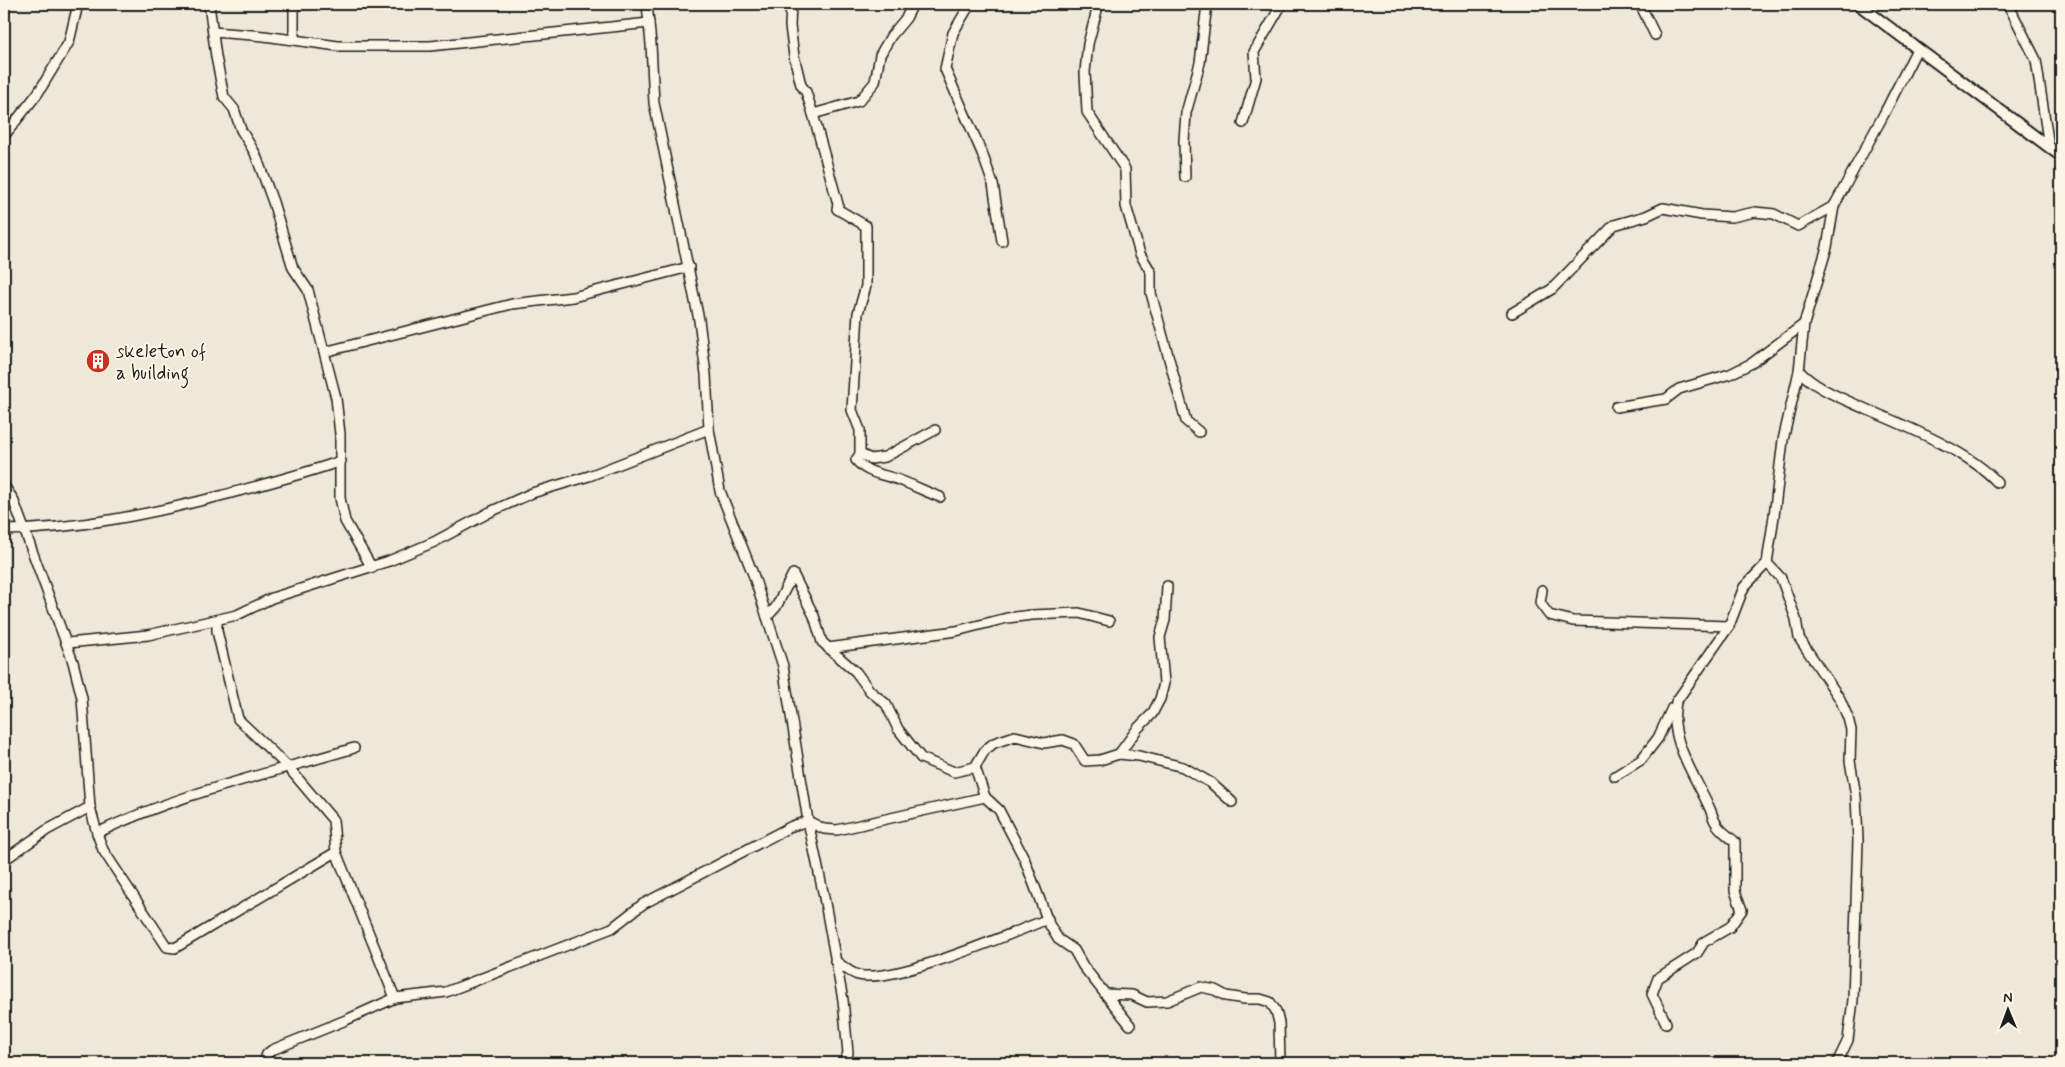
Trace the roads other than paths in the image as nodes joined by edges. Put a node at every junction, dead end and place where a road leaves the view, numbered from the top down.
1 (78, 4) edge
2 (209, 4) edge
3 (294, 4) edge
4 (647, 4) edge
5 (791, 4) edge
6 (913, 4) edge
7 (970, 4) edge
8 (1091, 4) edge
9 (1207, 4) edge
10 (1282, 4) edge
11 (1640, 4) edge
12 (1858, 4) edge
13 (2008, 4) edge
14 (649, 23) junction
15 (214, 32) junction
16 (1655, 35) dead end
17 (294, 40) junction
18 (1917, 49) junction
19 (813, 114) junction
20 (1243, 123) dead end
21 (4, 136) edge
22 (2049, 147) junction
23 (2061, 156) edge
24 (1185, 177) dead end
25 (1834, 206) junction
26 (1002, 241) dead end
27 (689, 267) junction
28 (1512, 313) dead end
29 (1804, 324) junction
30 (324, 352) junction
31 (1799, 372) junction
32 (1616, 407) dead end
33 (709, 428) junction
34 (935, 430) dead end
35 (1199, 432) dead end
36 (860, 454) junction
37 (340, 461) junction
38 (1998, 482) dead end
39 (4, 486) edge
40 (940, 497) dead end
41 (4, 530) edge
42 (24, 530) junction
43 (1767, 563) junction
44 (372, 568) junction
45 (1166, 586) dead end
46 (1542, 590) dead end
47 (767, 617) junction
48 (217, 621) junction
49 (1109, 621) dead end
50 (1729, 626) junction
51 (68, 643) junction
52 (828, 648) junction
53 (1676, 702) junction
54 (354, 748) dead end
55 (1119, 754) junction
56 (288, 767) junction
57 (975, 767) junction
58 (1615, 776) dead end
59 (985, 797) junction
60 (1232, 802) dead end
61 (90, 808) junction
62 (808, 821) junction
63 (97, 833) junction
64 (336, 852) junction
65 (4, 860) edge
66 (1048, 919) junction
67 (835, 961) junction
68 (1105, 994) junction
69 (394, 998) junction
70 (1666, 1023) dead end
71 (1130, 1024) dead end
72 (264, 1063) edge
73 (844, 1063) edge
74 (1280, 1063) edge
75 (1838, 1063) edge

1 - 21 street
2 - 15 street
3 - 17 street
4 - 14 street
5 - 19 street
6 - 19 street
7 - 26 street
8 - 35 street
9 - 24 street
10 - 20 street
11 - 16 street
12 - 18 main road
13 - 22 street
14 - 17 street
14 - 27 street
15 - 17 street
15 - 30 street
18 - 22 main road
18 - 25 street
19 - 36 street
22 - 23 main road
25 - 28 street
25 - 29 street
27 - 30 street
27 - 33 street
29 - 31 street
29 - 32 street
30 - 37 street
31 - 38 street
31 - 43 street
33 - 44 street
33 - 47 street
34 - 36 street
36 - 40 street
37 - 42 street
37 - 44 street
39 - 42 street
41 - 42 street
42 - 51 street
43 - 50 street
43 - 75 street
44 - 48 street
45 - 55 street
46 - 50 street
47 - 52 street
47 - 62 street
48 - 51 street
48 - 56 street
49 - 52 street
50 - 53 street
51 - 61 street
52 - 57 street
53 - 58 street
53 - 70 street
54 - 56 street
55 - 57 street
55 - 60 street
56 - 63 street
56 - 64 street
57 - 59 street
59 - 62 street
59 - 66 street
61 - 63 street
61 - 65 street
62 - 67 street
62 - 69 street
63 - 64 street
64 - 69 street
66 - 67 street
66 - 68 street
67 - 73 street
68 - 71 street
68 - 74 street
69 - 72 street

